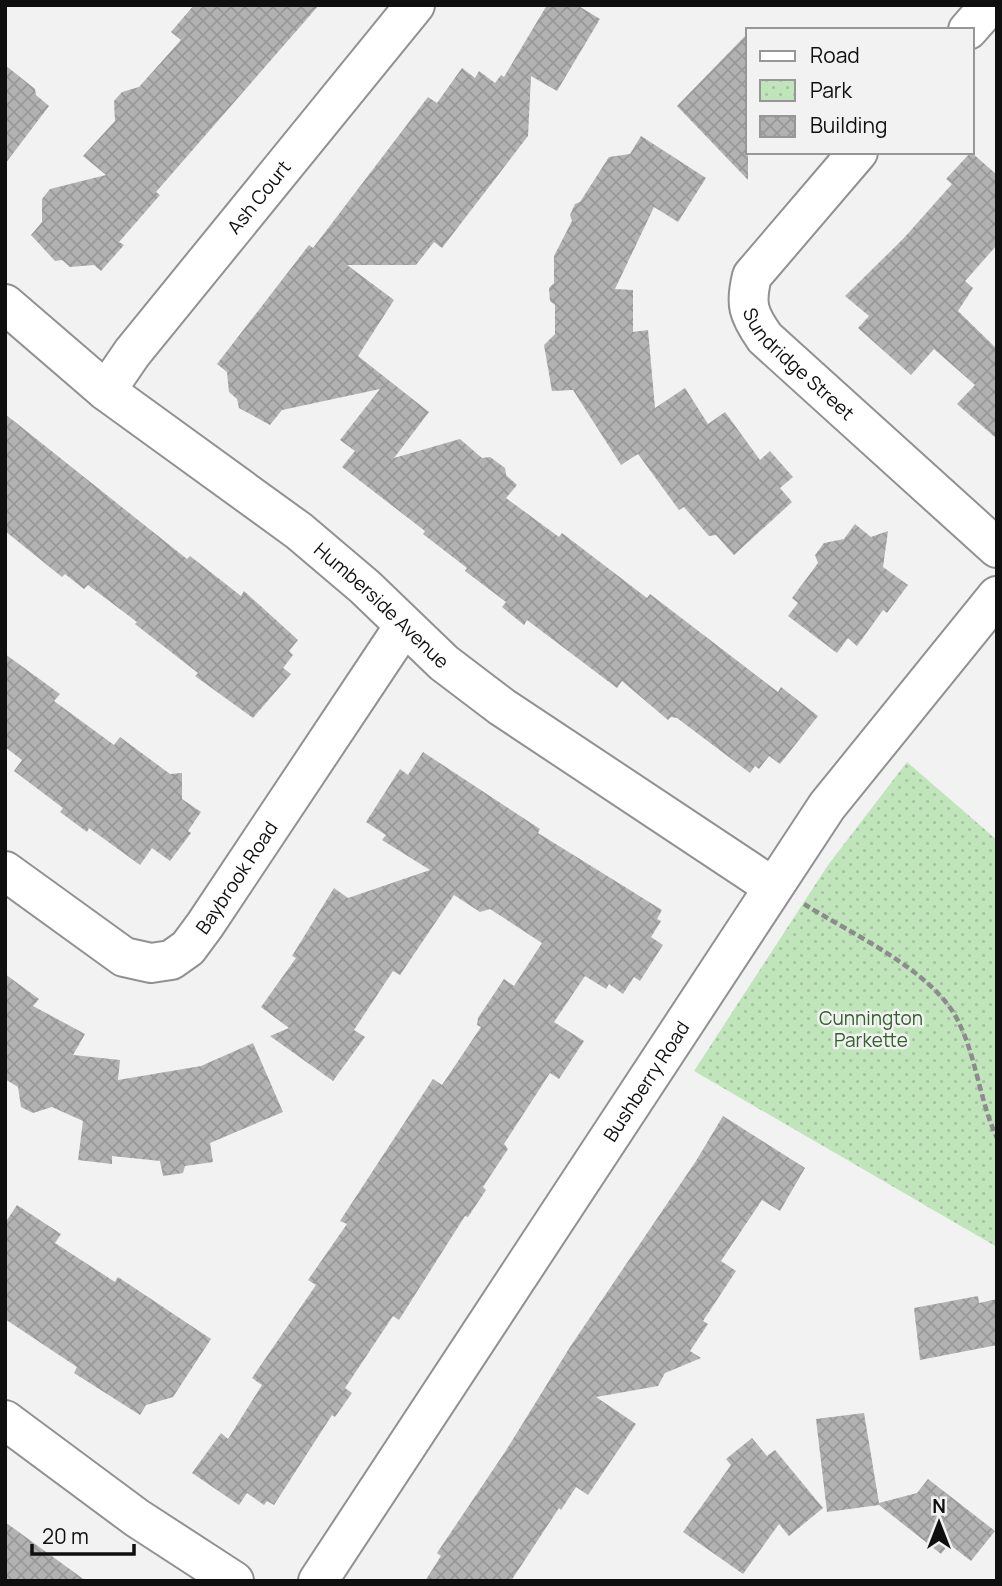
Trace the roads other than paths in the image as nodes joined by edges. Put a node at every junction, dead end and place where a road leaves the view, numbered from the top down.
1 (415, 5) edge
2 (990, 5) edge
3 (970, 28) edge
4 (857, 154) edge
5 (5, 304) edge
6 (106, 391) junction
7 (997, 548) edge
8 (997, 596) edge
9 (404, 626) junction
10 (5, 871) edge
11 (787, 894) junction
12 (5, 1420) edge
13 (234, 1581) edge
14 (318, 1581) edge

1 - 6 street, Ash Court
2 - 3 street
4 - 7 street, Sundridge Street
5 - 6 street, Humberside Avenue
6 - 9 street, Humberside Avenue
8 - 11 street, Bushberry Road
9 - 10 street, Baybrook Road
9 - 11 street, Humberside Avenue
11 - 14 street, Bushberry Road
12 - 13 street

